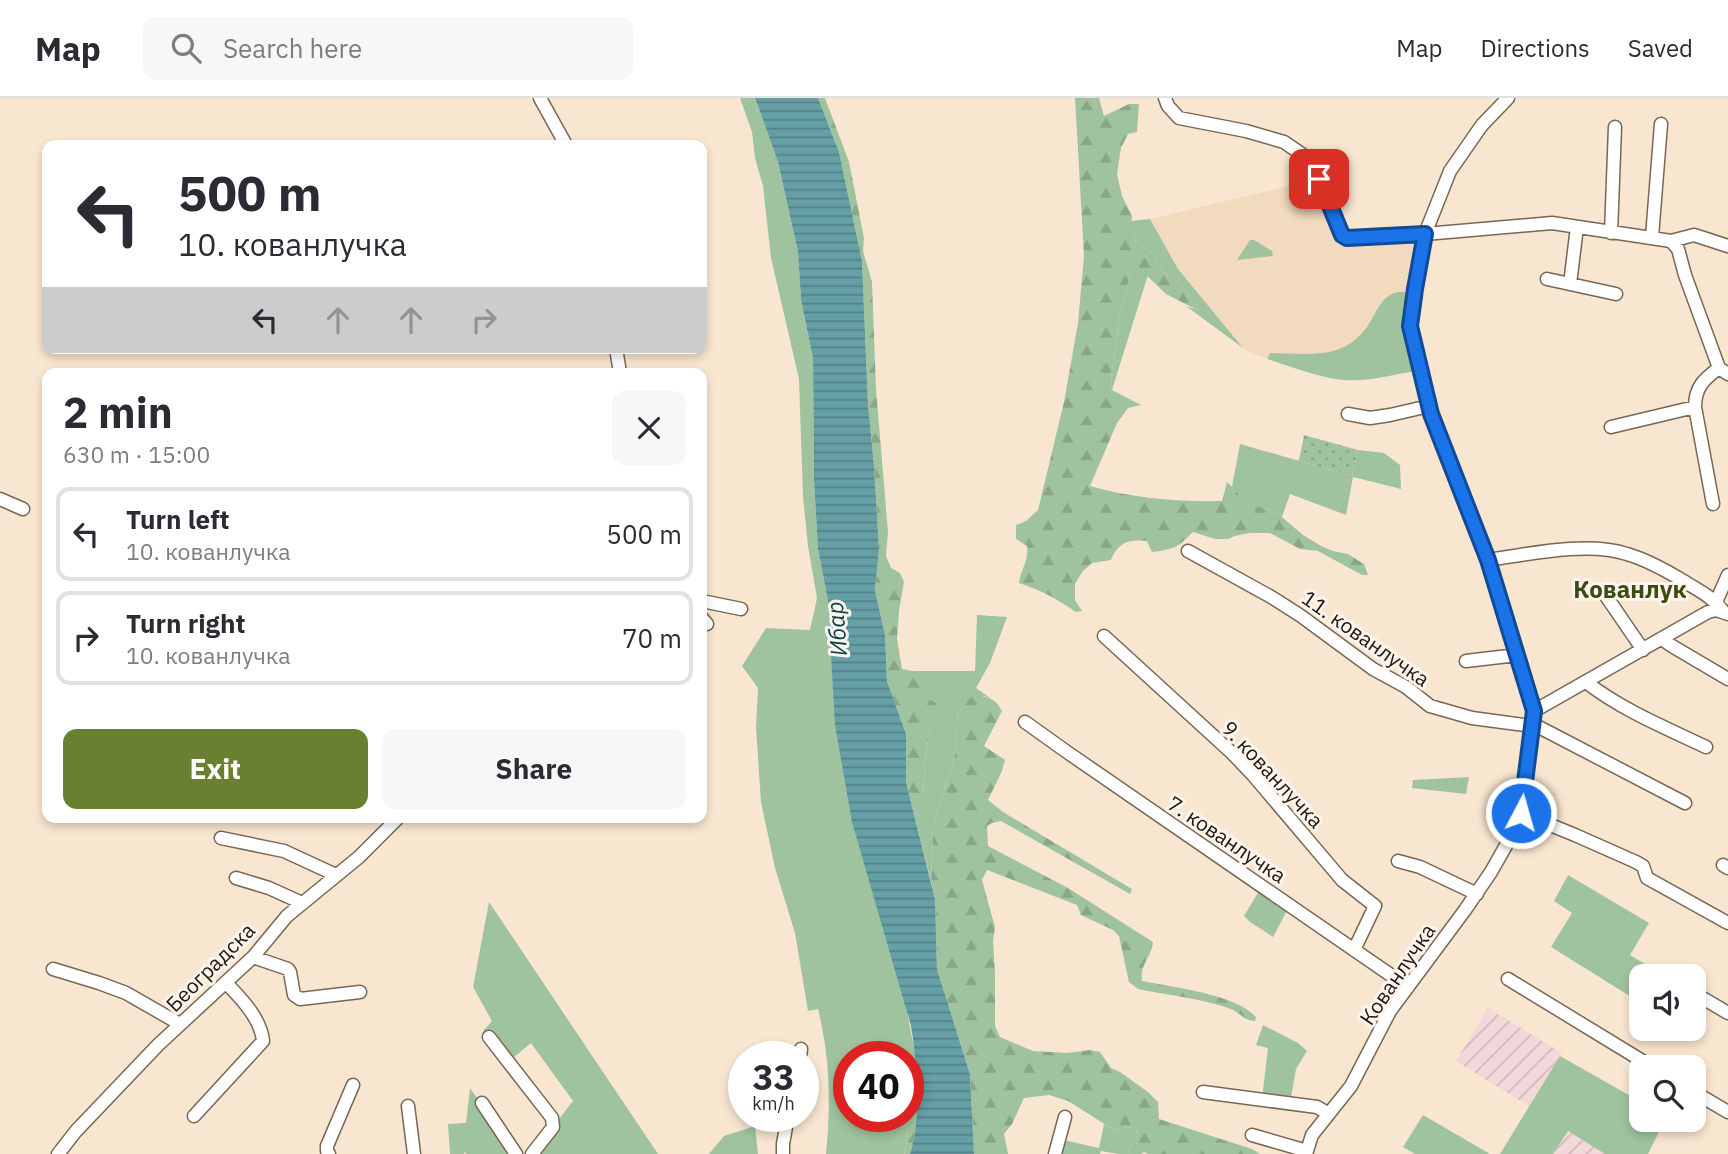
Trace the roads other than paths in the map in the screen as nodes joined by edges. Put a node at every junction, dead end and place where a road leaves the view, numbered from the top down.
1 (540, 98) edge
2 (1165, 98) edge
3 (1508, 98) edge
4 (1661, 124) dead end
5 (1615, 127) dead end
6 (563, 140) edge
7 (1577, 227) junction
8 (1611, 233) junction
9 (1425, 234) junction
10 (1652, 237) junction
11 (1671, 241) junction
12 (1728, 246) edge
13 (1546, 279) dead end
14 (1570, 284) junction
15 (1616, 294) dead end
16 (1724, 371) edge
17 (1429, 406) junction
18 (1695, 407) junction
19 (1348, 414) dead end
20 (1612, 427) dead end
21 (0, 499) edge
22 (1713, 504) dead end
23 (23, 509) dead end
24 (1188, 551) dead end
25 (1488, 560) junction
26 (1728, 575) edge
27 (1604, 593) dead end
28 (707, 602) edge
29 (1722, 609) edge
30 (741, 610) dead end
31 (1104, 636) dead end
32 (1662, 639) junction
33 (1643, 650) junction
34 (1517, 655) junction
35 (1466, 661) dead end
36 (1728, 679) edge
37 (1586, 682) junction
38 (1533, 720) junction
39 (1025, 722) dead end
40 (1706, 747) dead end
41 (1685, 803) dead end
42 (1521, 813) junction
43 (393, 823) edge
44 (221, 838) dead end
45 (1398, 861) dead end
46 (336, 875) junction
47 (236, 878) dead end
48 (1477, 894) junction
49 (302, 902) junction
50 (1728, 923) edge
51 (1353, 950) junction
52 (253, 957) junction
53 (53, 969) dead end
54 (1508, 979) dead end
55 (226, 983) junction
56 (1408, 987) junction
57 (360, 992) dead end
58 (1706, 1000) edge
59 (1728, 1013) edge
60 (180, 1024) junction
61 (488, 1037) dead end
62 (1633, 1055) edge
63 (353, 1085) dead end
64 (1203, 1092) dead end
65 (1706, 1099) edge
66 (482, 1104) dead end
67 (408, 1106) dead end
68 (1728, 1112) edge
69 (1329, 1114) junction
70 (194, 1116) dead end
71 (1065, 1117) dead end
72 (786, 1132) edge
73 (1252, 1135) dead end
74 (1307, 1153) edge
75 (58, 1154) edge
76 (329, 1154) edge
77 (414, 1154) edge
78 (516, 1154) edge
79 (532, 1154) edge
80 (783, 1154) edge
81 (1055, 1154) edge

1 - 6 street
2 - 9 street
3 - 9 street, Кованлучка
4 - 10 street
5 - 8 street
7 - 8 street
7 - 9 street
7 - 14 street
8 - 10 street
9 - 17 street, Кованлучка
10 - 11 street
11 - 12 street
11 - 16 street
13 - 14 street
14 - 15 street
16 - 18 street
17 - 19 street
17 - 25 street, Кованлучка
18 - 20 street
18 - 22 street
21 - 23 street
24 - 38 street, 11. кованлучка
25 - 29 street
25 - 34 street, Кованлучка
26 - 29 street
27 - 33 street
28 - 30 street
29 - 32 street
31 - 51 street, 9. кованлучка
32 - 33 street
32 - 36 street
33 - 37 street
34 - 35 street
34 - 38 street, Кованлучка
37 - 38 street
37 - 40 street
38 - 41 street, 11. кованлучка
38 - 42 street, Кованлучка
39 - 51 street, 7. кованлучка
42 - 48 street, Кованлучка
42 - 50 street
43 - 46 street, Београдска
44 - 46 street
45 - 48 street
46 - 49 street, Београдска
47 - 49 street
48 - 56 street, Кованлучка
49 - 52 street, Београдска
51 - 56 street, 7. кованлучка
52 - 55 street, Београдска
52 - 57 street
53 - 60 street
54 - 62 street
55 - 60 street, Београдска
55 - 70 street
56 - 69 street, Кованлучка
58 - 59 street
60 - 75 street, Београдска
61 - 79 street
63 - 76 street
64 - 69 street
65 - 68 street
66 - 78 street
67 - 77 street
69 - 74 street, Кованлучка
71 - 81 street
72 - 80 street
73 - 74 street, Кованлучка

